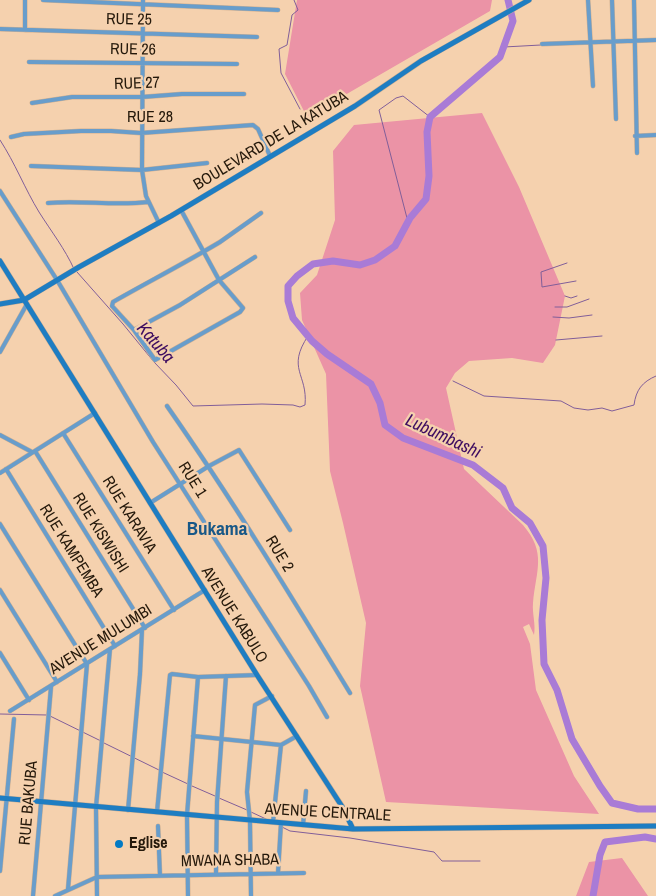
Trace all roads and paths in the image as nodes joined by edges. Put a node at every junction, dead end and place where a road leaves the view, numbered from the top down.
1 (25, 0) edge
2 (43, 0) edge
3 (529, 0) edge
4 (588, 0) edge
5 (612, 0) edge
6 (634, 0) edge
7 (143, 2) edge
8 (278, 10) dead end
9 (0, 29) edge
10 (25, 30) junction
11 (142, 32) junction
12 (257, 37) dead end
13 (635, 40) junction
14 (656, 40) edge
15 (613, 41) junction
16 (590, 43) junction
17 (542, 44) dead end
18 (29, 62) dead end
19 (142, 63) junction
20 (237, 64) dead end
21 (593, 86) dead end
22 (244, 94) dead end
23 (142, 97) junction
24 (32, 103) dead end
25 (616, 119) dead end
26 (142, 133) junction
27 (656, 135) edge
28 (636, 136) junction
29 (11, 137) dead end
30 (637, 153) dead end
31 (270, 156) junction
32 (207, 163) dead end
33 (30, 166) dead end
34 (142, 170) junction
35 (0, 191) edge
36 (148, 202) junction
37 (48, 203) dead end
38 (181, 210) junction
39 (261, 213) dead end
40 (158, 223) junction
41 (203, 252) junction
42 (255, 257) dead end
43 (0, 261) edge
44 (57, 280) junction
45 (219, 280) junction
46 (26, 302) junction
47 (0, 304) edge
48 (134, 330) junction
49 (0, 352) edge
50 (167, 406) dead end
51 (96, 413) junction
52 (63, 433) junction
53 (0, 434) edge
54 (33, 452) junction
55 (209, 466) junction
56 (6, 469) junction
57 (0, 472) edge
58 (180, 484) junction
59 (150, 503) junction
60 (0, 524) edge
61 (290, 530) dead end
62 (0, 590) edge
63 (205, 590) junction
64 (174, 610) junction
65 (143, 629) junction
66 (115, 646) junction
67 (110, 649) junction
68 (0, 653) edge
69 (87, 664) junction
70 (257, 675) junction
71 (226, 676) junction
72 (198, 677) junction
73 (57, 682) junction
74 (51, 687) junction
75 (350, 693) dead end
76 (272, 696) junction
77 (29, 700) junction
78 (10, 712) dead end
79 (327, 717) dead end
80 (14, 719) dead end
81 (194, 736) junction
82 (297, 736) junction
83 (222, 739) junction
84 (252, 741) junction
85 (281, 745) junction
86 (306, 791) dead end
87 (3, 798) edge
88 (42, 802) junction
89 (75, 805) junction
90 (96, 807) junction
91 (128, 810) junction
92 (157, 813) junction
93 (187, 815) junction
94 (216, 818) junction
95 (250, 821) junction
96 (273, 823) junction
97 (281, 824) junction
98 (303, 825) junction
99 (158, 826) dead end
100 (656, 826) edge
101 (353, 829) junction
102 (0, 872) edge
103 (250, 873) junction
104 (278, 873) junction
105 (304, 873) dead end
106 (216, 874) junction
107 (187, 875) junction
108 (160, 876) junction
109 (97, 877) junction
110 (68, 889) junction
111 (33, 896) edge
112 (55, 896) edge
113 (97, 896) edge
114 (188, 896) edge
115 (251, 896) edge

1 - 10 street
2 - 7 street
3 - 31 street, BOULEVARD DE LA KATUBA
4 - 16 street
5 - 15 street
6 - 13 street
7 - 8 street
7 - 11 street
9 - 10 street, RUE 25
10 - 11 street, RUE 25
11 - 12 street, RUE 25
11 - 19 street
13 - 14 street
13 - 15 street
13 - 28 street
15 - 16 street
15 - 25 street
16 - 17 street
16 - 21 street
18 - 19 street, RUE 26
19 - 20 street, RUE 26
19 - 23 street
22 - 23 street, RUE 27
23 - 24 street, RUE 27
23 - 26 street
26 - 29 street, RUE 28
26 - 31 street, RUE 28
26 - 34 street
27 - 28 street
28 - 30 street
31 - 38 street, BOULEVARD DE LA KATUBA
32 - 34 street
33 - 34 street
34 - 36 street
35 - 44 street, RUE 1
36 - 37 street
36 - 40 street
38 - 40 street, BOULEVARD DE LA KATUBA
38 - 41 street
39 - 41 street
40 - 44 street, BOULEVARD DE LA KATUBA
41 - 45 street
41 - 48 street
42 - 45 street
43 - 46 street, AVENUE KABULO
44 - 46 street, BOULEVARD DE LA KATUBA
44 - 58 street, RUE 1
45 - 48 street
45 - 48 street
46 - 47 street
46 - 49 street
46 - 51 street, AVENUE KABULO
50 - 55 street, RUE 2
51 - 52 street
51 - 59 street, AVENUE KABULO
52 - 54 street
52 - 64 street, RUE KARAVIA
53 - 54 street
54 - 56 street
54 - 65 street, RUE KISWISHI
55 - 58 street
55 - 61 street
55 - 75 street, RUE 2
56 - 57 street
56 - 66 street, RUE KAMPEMBA
58 - 59 street
58 - 79 street, RUE 1
59 - 63 street, AVENUE KABULO
60 - 69 street
62 - 73 street
63 - 64 street, AVENUE MULUMBI
63 - 70 street, AVENUE KABULO
64 - 65 street, AVENUE MULUMBI
65 - 66 street, AVENUE MULUMBI
65 - 91 street
66 - 67 street, AVENUE MULUMBI
67 - 69 street, AVENUE MULUMBI
67 - 90 street
68 - 77 street
69 - 73 street, AVENUE MULUMBI
69 - 89 street
70 - 71 street
70 - 76 street, AVENUE KABULO
71 - 72 street
71 - 83 street
72 - 81 street
72 - 92 street
73 - 74 street, AVENUE MULUMBI
74 - 77 street, AVENUE MULUMBI
74 - 88 street, RUE BAKUBA
76 - 82 street, AVENUE KABULO
76 - 84 street
77 - 78 street, AVENUE MULUMBI
80 - 87 street
81 - 83 street
81 - 93 street
82 - 85 street
82 - 101 street, AVENUE KABULO
83 - 84 street
83 - 94 street
84 - 85 street
84 - 95 street
85 - 96 street
86 - 98 street
87 - 88 street, AVENUE CENTRALE
87 - 102 street
88 - 89 street, AVENUE CENTRALE
88 - 111 street, RUE BAKUBA
89 - 90 street, AVENUE CENTRALE
89 - 110 street
90 - 91 street, AVENUE CENTRALE
90 - 109 street
91 - 92 street, AVENUE CENTRALE
92 - 93 street, AVENUE CENTRALE
93 - 94 street, AVENUE CENTRALE
93 - 107 street
94 - 95 street, AVENUE CENTRALE
94 - 106 street
95 - 96 street, AVENUE CENTRALE
95 - 103 street
96 - 97 street, AVENUE CENTRALE
97 - 98 street, AVENUE CENTRALE
97 - 104 street
98 - 101 street, AVENUE CENTRALE
99 - 108 street
100 - 101 street, AVENUE CENTRALE
103 - 104 street, MWANA SHABA
103 - 106 street, MWANA SHABA
103 - 115 street
104 - 105 street, MWANA SHABA
106 - 107 street, MWANA SHABA
107 - 108 street, MWANA SHABA
107 - 114 street
108 - 109 street, MWANA SHABA
109 - 110 street
109 - 113 street
110 - 112 street

